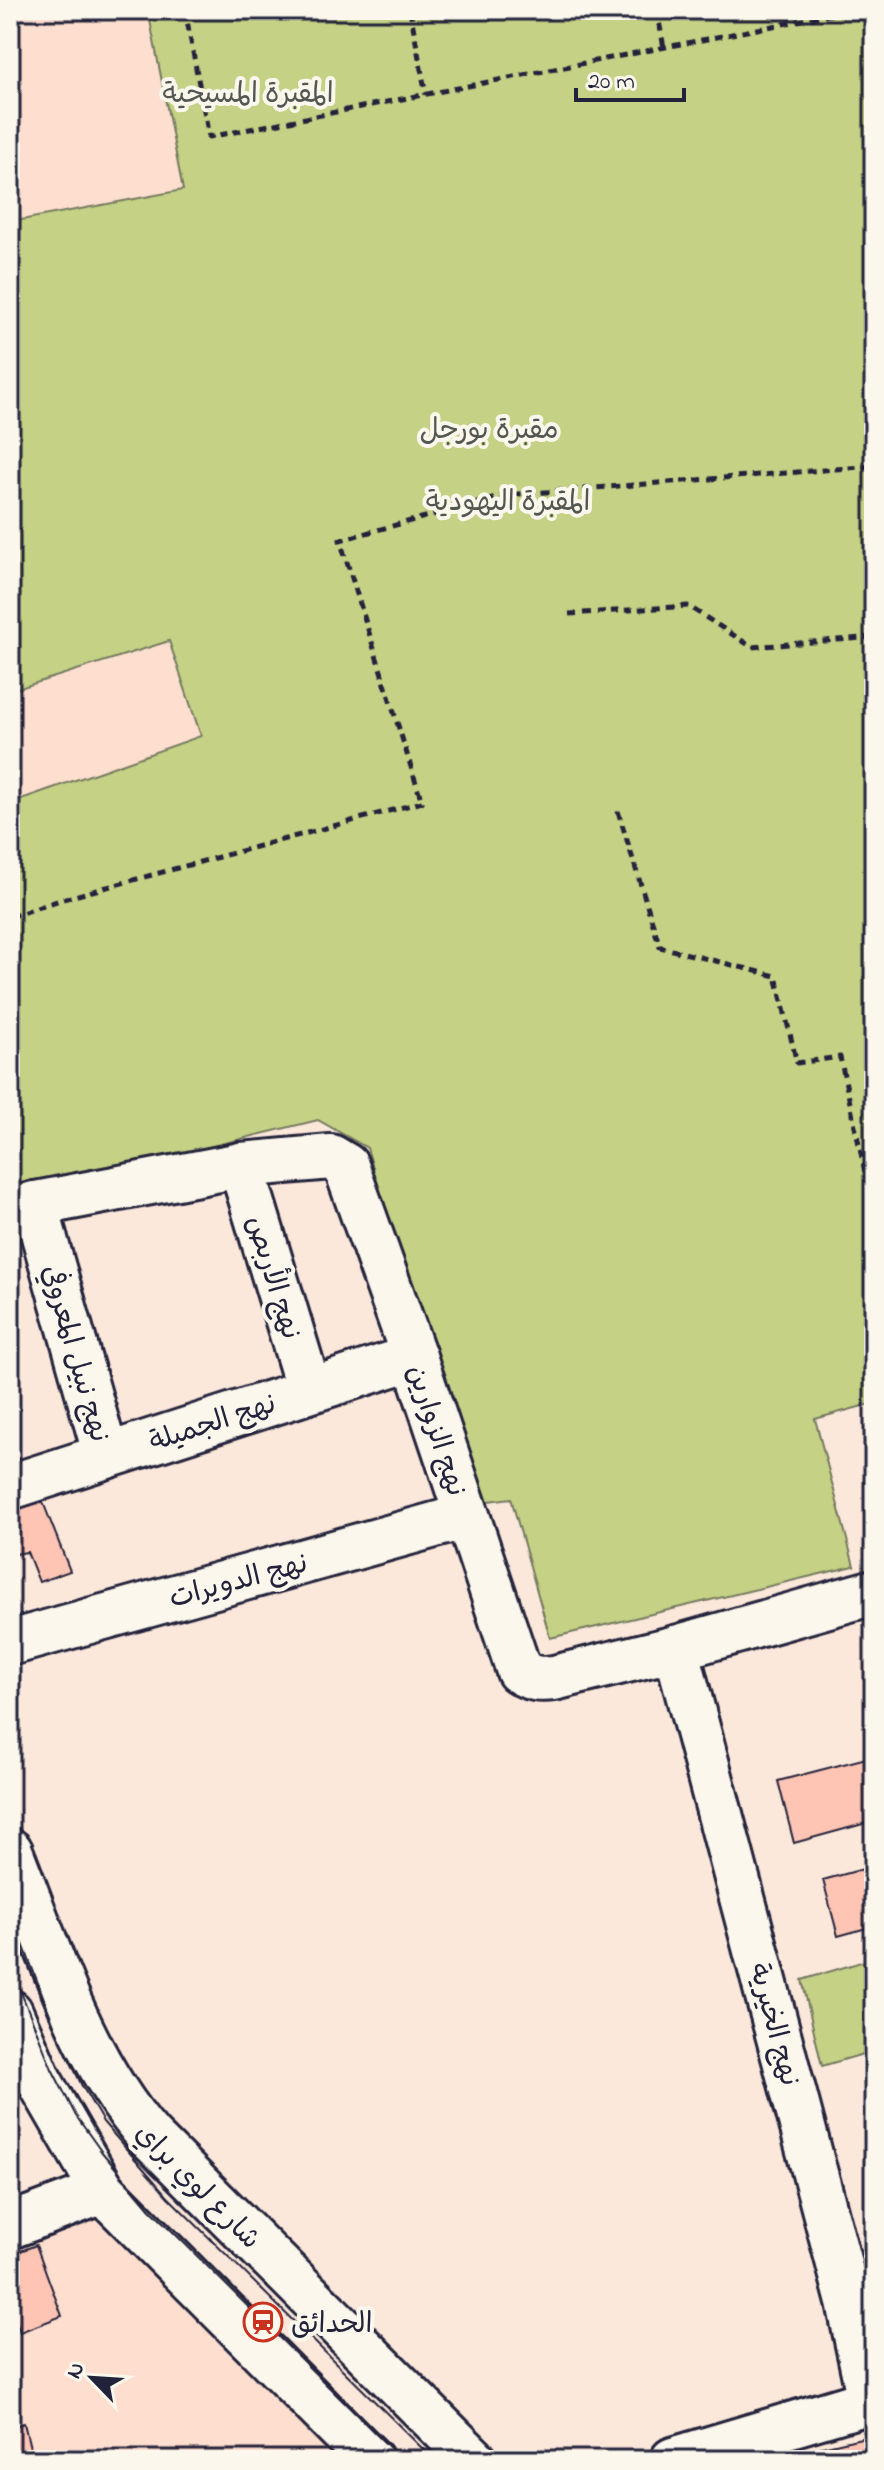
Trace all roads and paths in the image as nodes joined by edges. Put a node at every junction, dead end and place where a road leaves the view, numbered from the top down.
1 (185, 10) edge
2 (410, 10) edge
3 (657, 10) edge
4 (854, 10) edge
5 (664, 48) junction
6 (426, 95) junction
7 (874, 466) edge
8 (569, 614) dead end
9 (874, 637) edge
10 (618, 811) dead end
11 (10, 917) edge
12 (241, 1165) junction
13 (874, 1179) edge
14 (23, 1208) edge
15 (414, 1357) junction
16 (309, 1390) junction
17 (106, 1456) junction
18 (10, 1487) edge
19 (467, 1516) junction
20 (874, 1592) edge
21 (10, 1643) edge
22 (676, 1648) junction
23 (10, 1851) edge
24 (10, 2012) edge
25 (99, 2193) junction
26 (10, 2226) edge
27 (862, 2289) edge
28 (872, 2401) edge
29 (371, 2460) edge
30 (474, 2460) edge
31 (673, 2460) edge

1 - 6 path
2 - 6 path
3 - 5 path
4 - 5 path
5 - 6 path
7 - 11 path
8 - 9 path
10 - 13 path
12 - 14 street, نهج الزوارين
12 - 15 street, نهج الزوارين
12 - 16 street, نهج الأربص
14 - 17 street, نهج نبيل المعروفي
15 - 16 street, نهج الجميلة
15 - 19 street, نهج الزوارين
16 - 17 street, نهج الجميلة
17 - 18 street, نهج الجميلة
19 - 21 street, نهج الدويرات
19 - 22 street, نهج الزوارين
20 - 22 street, نهج الزوارين
22 - 27 street, نهج الخيرية
23 - 30 street, شارع لوي براي
24 - 25 street
25 - 26 street
25 - 29 street
27 - 28 street, نهج الخيرية
28 - 31 street

